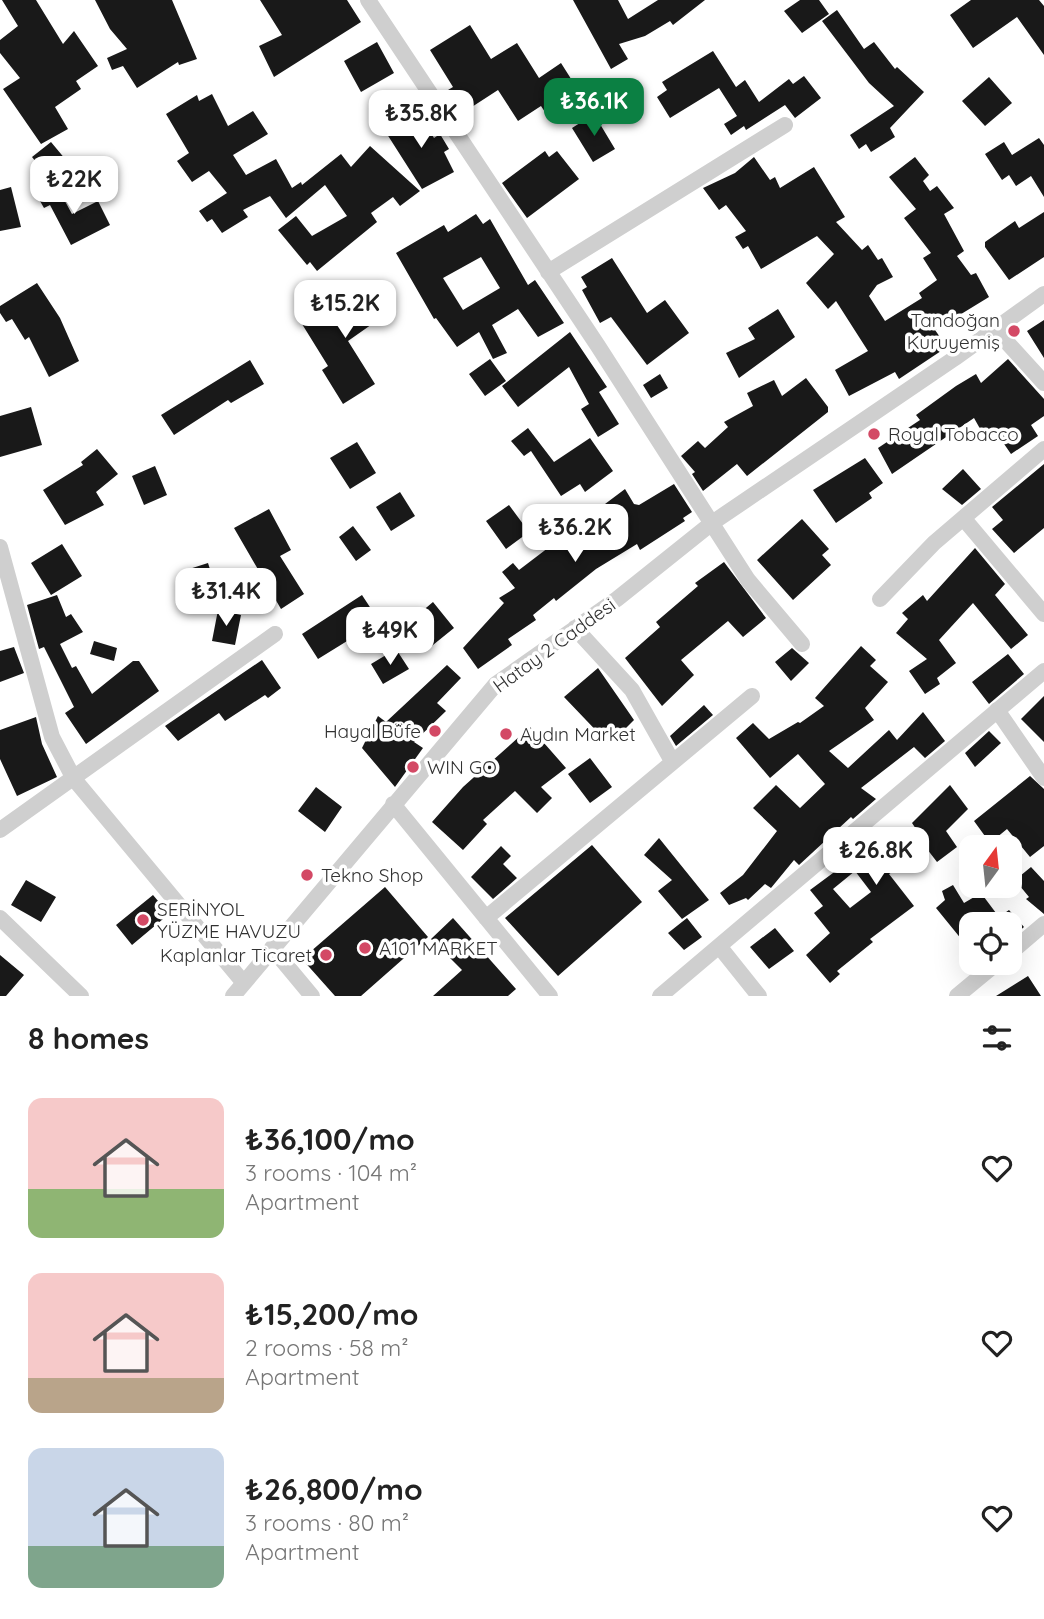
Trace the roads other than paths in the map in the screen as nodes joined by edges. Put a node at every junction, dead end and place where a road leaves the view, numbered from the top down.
1 (368, 0) edge
2 (785, 125) dead end
3 (548, 272) junction
4 (1044, 294) edge
5 (995, 329) junction
6 (1044, 383) edge
7 (1044, 449) edge
8 (964, 519) junction
9 (712, 523) junction
10 (0, 547) edge
11 (880, 599) dead end
12 (1044, 614) edge
13 (575, 628) junction
14 (275, 634) dead end
15 (803, 644) dead end
16 (1044, 671) edge
17 (752, 696) dead end
18 (997, 710) junction
19 (672, 761) junction
20 (1044, 778) edge
21 (75, 779) junction
22 (393, 804) junction
23 (0, 830) edge
24 (0, 918) edge
25 (486, 918) junction
26 (1044, 924) edge
27 (1022, 943) edge
28 (719, 946) junction
29 (272, 948) junction
30 (982, 975) edge
31 (243, 982) junction
32 (80, 996) edge
33 (233, 996) edge
34 (312, 996) edge
35 (550, 996) edge
36 (660, 996) edge
37 (759, 996) edge
38 (957, 996) edge

1 - 3 street
2 - 3 street
3 - 9 street
4 - 5 street, Hatay 2 Caddesi
5 - 6 street
5 - 9 street, Hatay 2 Caddesi
7 - 8 street
8 - 11 street
8 - 12 street
9 - 13 street, Hatay 2 Caddesi
9 - 15 street
10 - 21 street
13 - 19 street
13 - 22 street, Hatay 2 Caddesi
14 - 21 street
16 - 18 street
17 - 19 street
18 - 20 street
18 - 28 street
19 - 25 street
21 - 23 street
21 - 31 street
22 - 25 street
22 - 29 street, Hatay 2 Caddesi
24 - 32 street
25 - 35 street
26 - 27 street
28 - 36 street
28 - 37 street
29 - 31 street, Hatay 2 Caddesi
29 - 34 street
30 - 38 street
31 - 33 street, Hatay 2 Caddesi

